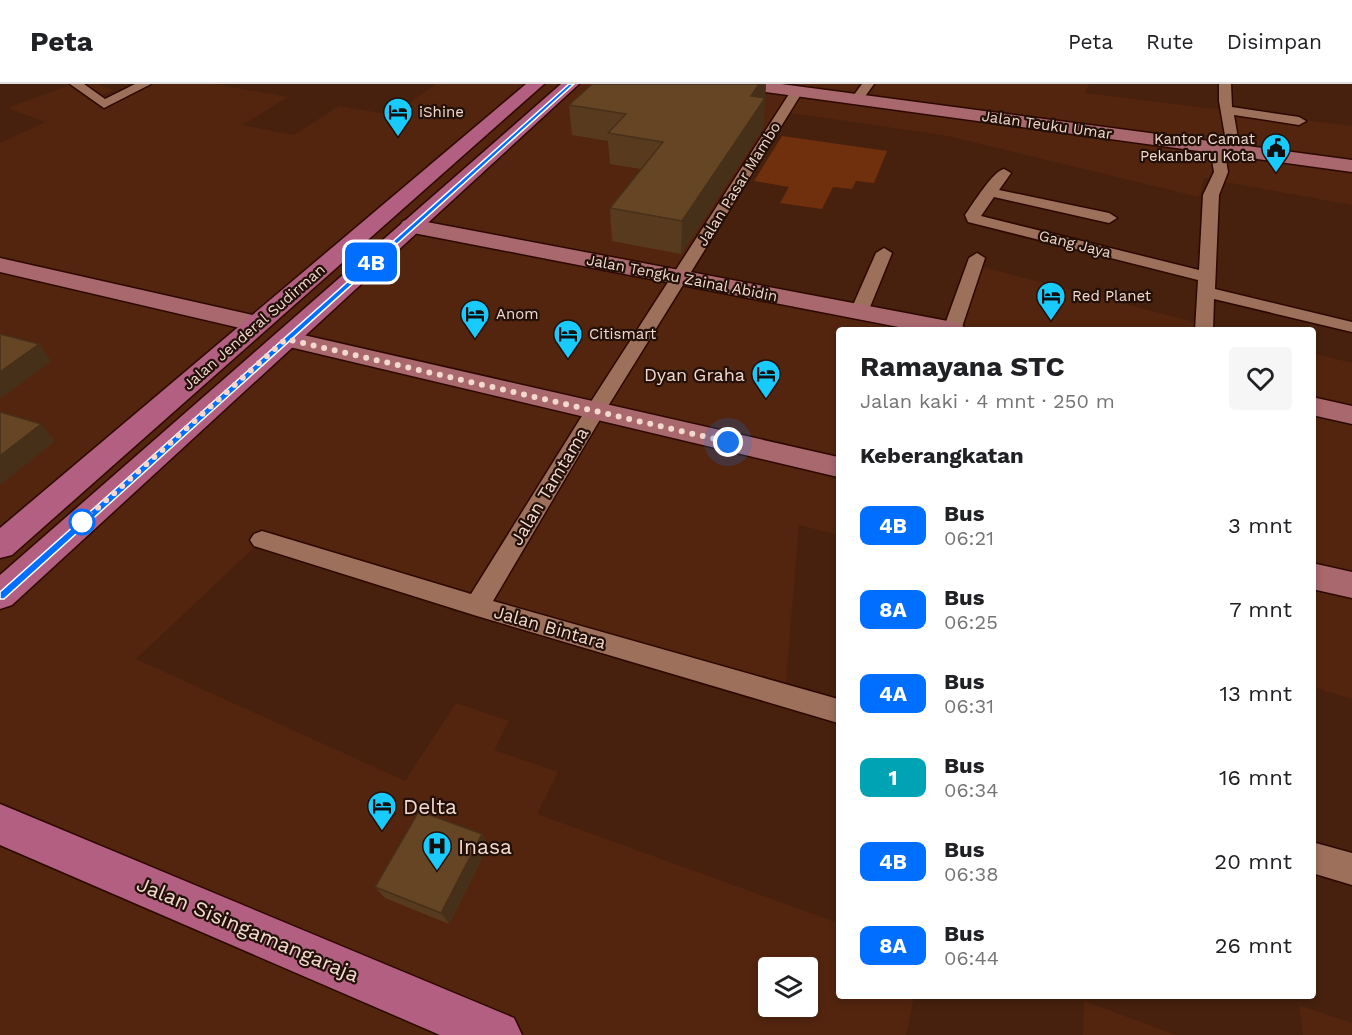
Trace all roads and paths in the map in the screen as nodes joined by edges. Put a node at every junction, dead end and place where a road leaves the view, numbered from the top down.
1 (99, 84) edge
2 (145, 84) edge
3 (536, 84) edge
4 (571, 84) edge
5 (742, 84) edge
6 (1225, 84) edge
7 (78, 86) edge
8 (787, 88) edge
9 (863, 92) edge
10 (1228, 110) junction
11 (1299, 122) dead end
12 (1225, 149) junction
13 (1352, 166) edge
14 (1004, 173) dead end
15 (989, 192) junction
16 (1109, 218) dead end
17 (411, 225) junction
18 (884, 253) dead end
19 (977, 258) dead end
20 (0, 265) edge
21 (681, 277) junction
22 (1207, 284) junction
23 (859, 312) junction
24 (257, 324) junction
25 (936, 327) edge
26 (953, 327) edge
27 (1204, 327) edge
28 (1352, 327) edge
29 (286, 339) junction
30 (1316, 407) edge
31 (595, 411) junction
32 (1352, 415) edge
33 (836, 467) edge
34 (262, 540) dead end
35 (0, 546) edge
36 (1316, 577) edge
37 (1352, 585) edge
38 (0, 595) edge
39 (477, 606) junction
40 (836, 710) edge
41 (0, 824) edge
42 (1316, 857) edge
43 (1352, 869) edge
44 (497, 1035) edge

1 - 7 street
2 - 7 street
3 - 24 main road, Jalan Jenderal Sudirman
4 - 17 main road, Jalan Jenderal Sudirman
5 - 8 street, Jalan Teuku Umar
6 - 10 street
8 - 9 street, Jalan Teuku Umar
8 - 21 street, Jalan Pasar Mambo
9 - 12 street, Jalan Teuku Umar
10 - 11 street
10 - 12 street
12 - 13 street, Jalan Teuku Umar
12 - 22 street
14 - 15 street, Gang Jaya
15 - 16 street, Gang Jaya
15 - 22 street, Gang Jaya
17 - 21 street, Jalan Tengku Zainal Abidin
17 - 29 main road, Jalan Jenderal Sudirman
18 - 23 street
19 - 26 street
20 - 24 street
21 - 23 street, Jalan Tengku Zainal Abidin
21 - 31 street, Jalan Tamtama
22 - 27 street
22 - 28 street, Gang Jaya
23 - 25 street, Jalan Tengku Zainal Abidin
24 - 35 main road, Jalan Jenderal Sudirman
29 - 31 street
29 - 38 main road, Jalan Jenderal Sudirman
30 - 32 street
31 - 33 street
31 - 39 street, Jalan Tamtama
34 - 39 street, Jalan Bintara
36 - 37 street
39 - 40 street, Jalan Bintara
41 - 44 main road, Jalan Sisingamangaraja
42 - 43 street

